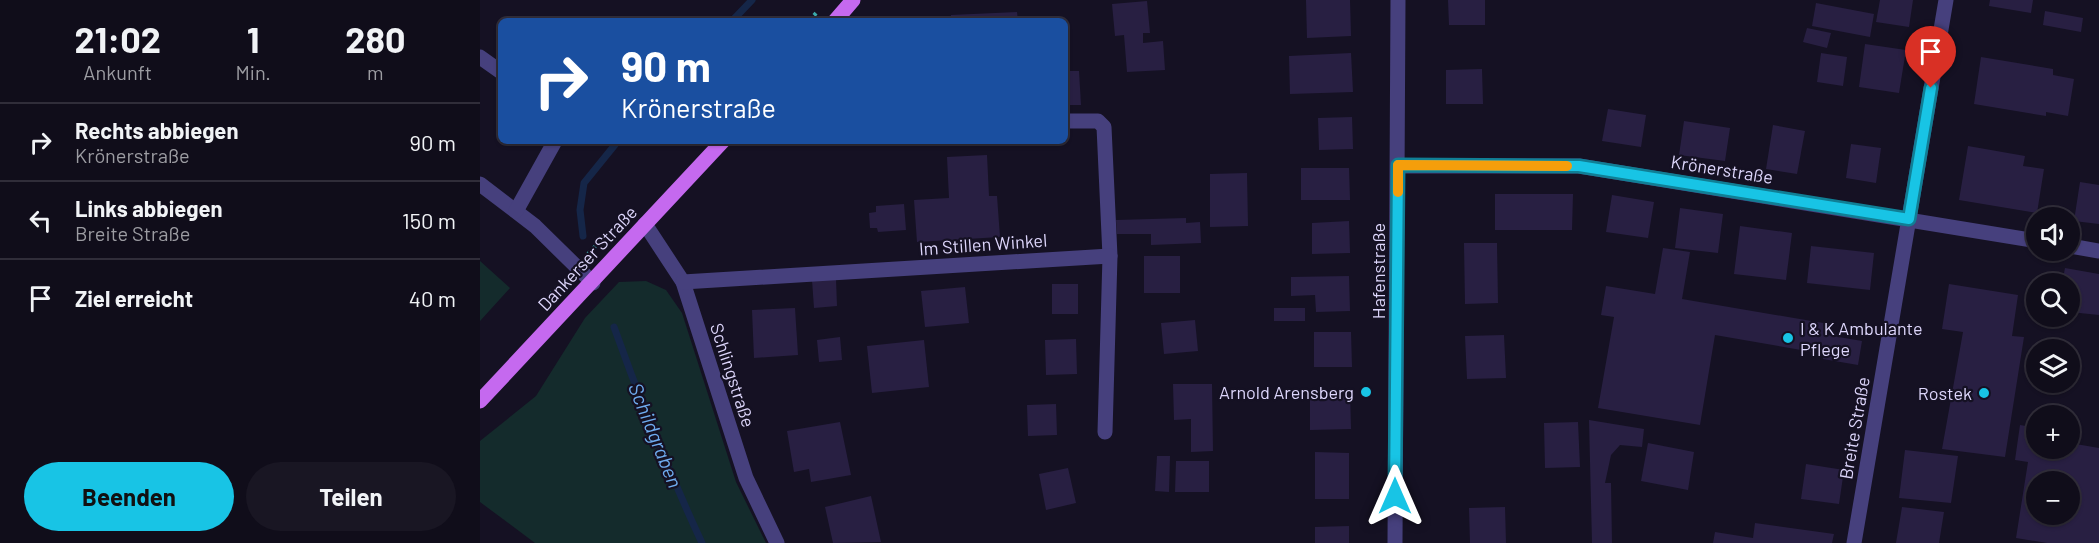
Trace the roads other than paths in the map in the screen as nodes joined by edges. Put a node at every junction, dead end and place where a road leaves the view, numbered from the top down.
1 (853, 0) edge
2 (1398, 0) edge
3 (1946, 0) edge
4 (838, 18) edge
5 (480, 57) edge
6 (498, 70) edge
7 (1068, 121) edge
8 (553, 144) edge
9 (720, 144) edge
10 (1398, 165) junction
11 (480, 183) edge
12 (516, 211) junction
13 (1909, 219) junction
14 (645, 224) junction
15 (2026, 239) edge
16 (2080, 248) edge
17 (2099, 251) edge
18 (1110, 256) junction
19 (682, 282) junction
20 (593, 283) junction
21 (480, 401) edge
22 (1105, 432) dead end
23 (777, 543) edge
24 (1395, 543) edge
25 (1854, 543) edge

1 - 4 main road
2 - 10 street, Hafenstraße
3 - 13 street, Breite Straße
5 - 6 street
7 - 18 street
8 - 12 street
9 - 14 main road, Dankerser Straße
10 - 13 street, Krönerstraße
10 - 24 street, Hafenstraße
11 - 12 street
12 - 20 street
13 - 15 street, Krönerstraße
13 - 25 street, Breite Straße
14 - 19 street, Schlingstraße
14 - 20 main road, Dankerser Straße
16 - 17 street
18 - 19 street, Im Stillen Winkel
18 - 22 street
19 - 23 street, Schlingstraße
20 - 21 main road, Dankerser Straße

